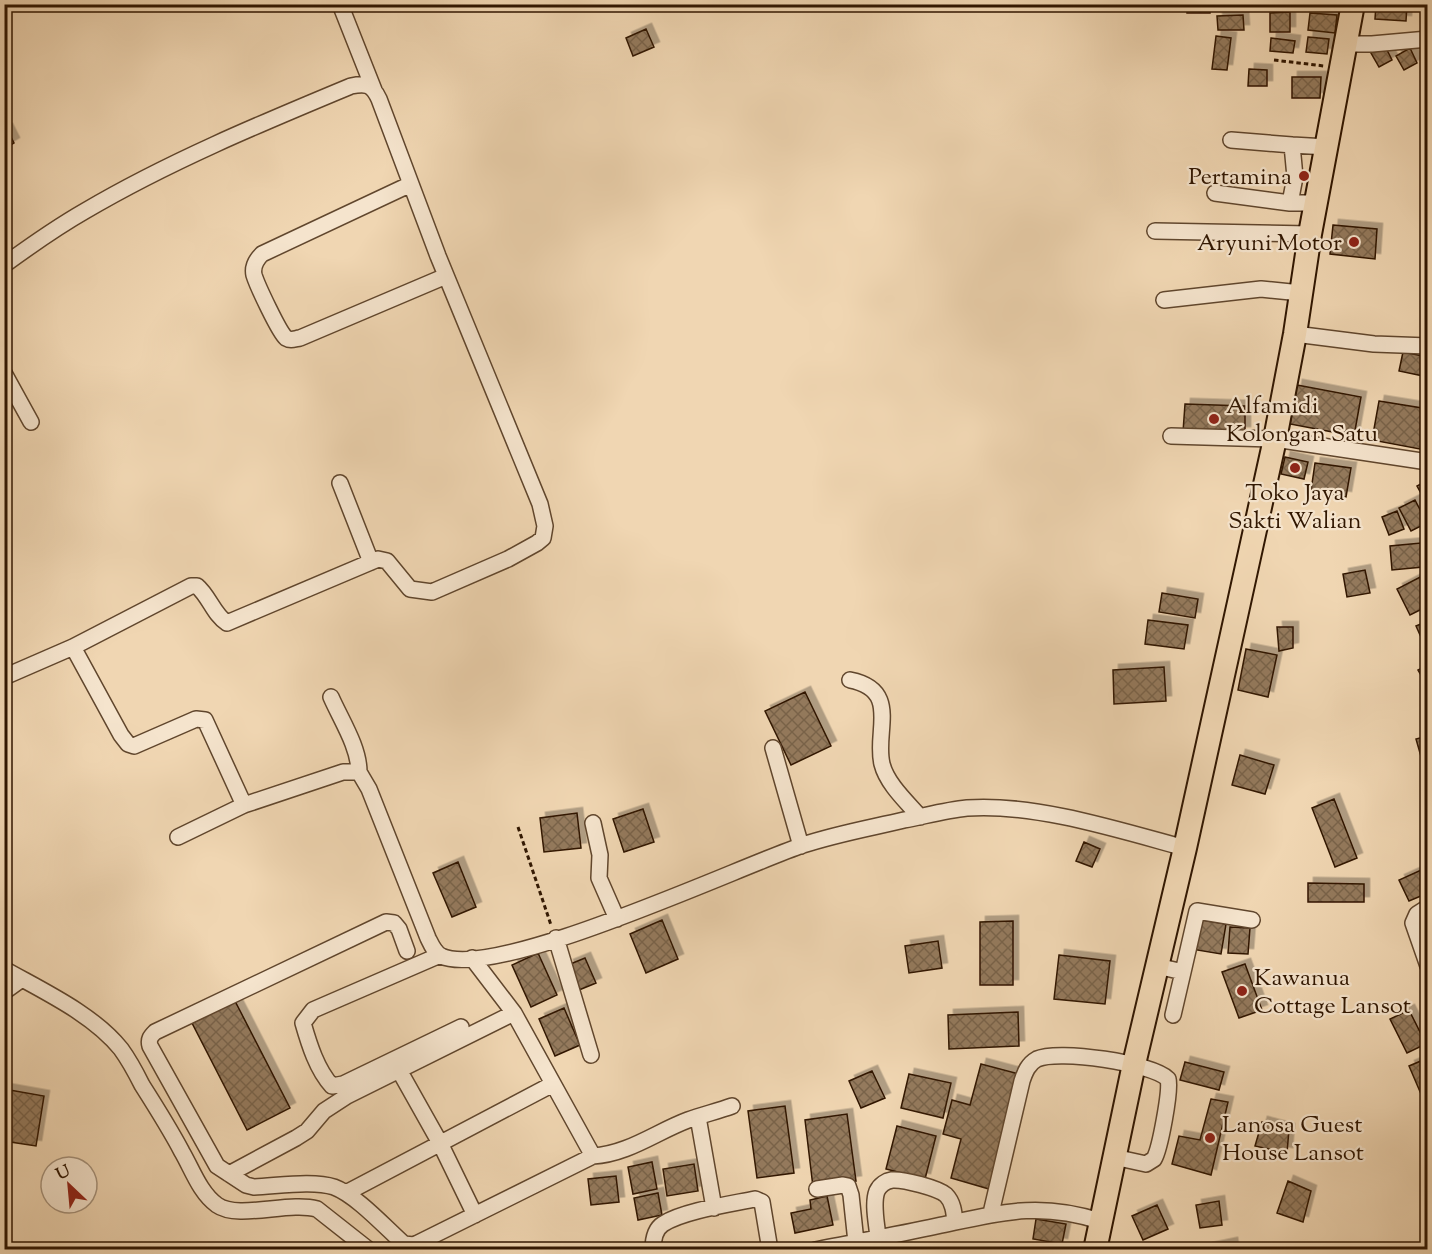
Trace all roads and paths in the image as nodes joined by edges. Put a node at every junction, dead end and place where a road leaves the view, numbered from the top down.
1 (340, 4) edge
2 (1353, 4) edge
3 (1428, 39) edge
4 (1347, 44) junction
5 (1274, 60) dead end
6 (1341, 68) junction
7 (374, 90) junction
8 (1231, 141) dead end
9 (1292, 145) junction
10 (1327, 147) junction
11 (411, 184) junction
12 (1215, 193) dead end
13 (1290, 203) junction
14 (1315, 203) junction
15 (1155, 231) dead end
16 (1310, 234) junction
17 (4, 265) edge
18 (446, 276) junction
19 (1301, 293) junction
20 (1164, 300) dead end
21 (1295, 334) junction
22 (1428, 346) edge
23 (4, 373) edge
24 (31, 422) dead end
25 (1171, 436) dead end
26 (1275, 439) junction
27 (1428, 462) edge
28 (340, 483) dead end
29 (371, 562) junction
30 (73, 647) junction
31 (4, 677) edge
32 (850, 680) dead end
33 (331, 697) dead end
34 (773, 748) dead end
35 (359, 772) junction
36 (244, 806) junction
37 (920, 817) junction
38 (593, 823) dead end
39 (518, 827) dead end
40 (178, 837) dead end
41 (801, 846) junction
42 (1185, 848) junction
43 (1428, 907) edge
44 (617, 919) junction
45 (1252, 920) dead end
46 (556, 938) junction
47 (407, 951) dead end
48 (440, 955) junction
49 (472, 958) junction
50 (1157, 966) junction
51 (1428, 966) edge
52 (4, 969) edge
53 (1183, 972) junction
54 (22, 979) junction
55 (4, 992) edge
56 (514, 1013) junction
57 (1173, 1015) dead end
58 (461, 1027) dead end
59 (591, 1055) dead end
60 (1134, 1064) junction
61 (399, 1070) junction
62 (553, 1084) junction
63 (732, 1106) dead end
64 (698, 1117) junction
65 (440, 1143) junction
66 (592, 1156) junction
67 (1114, 1157) junction
68 (229, 1174) junction
69 (817, 1189) dead end
70 (346, 1193) junction
71 (714, 1208) junction
72 (991, 1213) junction
73 (475, 1215) junction
74 (1100, 1221) junction
75 (955, 1222) junction
76 (878, 1238) junction
77 (847, 1245) edge
78 (369, 1250) edge
79 (653, 1250) edge
80 (770, 1250) edge
81 (814, 1250) edge
82 (1095, 1250) edge

1 - 7 street
2 - 4 highway
3 - 4 street
4 - 6 highway
5 - 6 path
6 - 10 highway
7 - 11 street
7 - 17 street
8 - 9 street
9 - 10 street
9 - 13 street
10 - 14 highway
11 - 18 street
11 - 18 street
12 - 13 street
13 - 14 street
14 - 16 highway
15 - 16 street
16 - 19 highway
18 - 29 street
19 - 20 street
19 - 21 highway
21 - 22 street
21 - 26 highway
23 - 24 street
25 - 26 street
26 - 27 street
26 - 42 highway
28 - 29 street
29 - 30 street
30 - 31 street
30 - 36 street
32 - 37 street
33 - 35 street
34 - 41 street
35 - 36 street
35 - 48 street
36 - 40 street
37 - 41 street
37 - 42 street
38 - 44 street
39 - 46 path
41 - 44 street
42 - 50 highway
43 - 51 street
44 - 46 street
45 - 53 street
46 - 49 street
46 - 59 street
47 - 68 street
48 - 49 street
48 - 58 street
49 - 56 street
50 - 53 street
50 - 60 highway
52 - 54 street
53 - 57 street
54 - 55 street
54 - 78 street
56 - 61 street
56 - 62 street
60 - 67 highway
60 - 67 street
60 - 72 street
61 - 65 street
61 - 68 street
62 - 65 street
62 - 66 street
63 - 64 street
64 - 66 street
64 - 71 street
65 - 70 street
65 - 73 street
66 - 73 street
67 - 74 highway
68 - 70 street
69 - 77 street
70 - 73 street
71 - 79 street
71 - 80 street
72 - 74 street
72 - 75 street
74 - 82 highway
75 - 76 street
75 - 76 street
76 - 77 street
77 - 81 street

